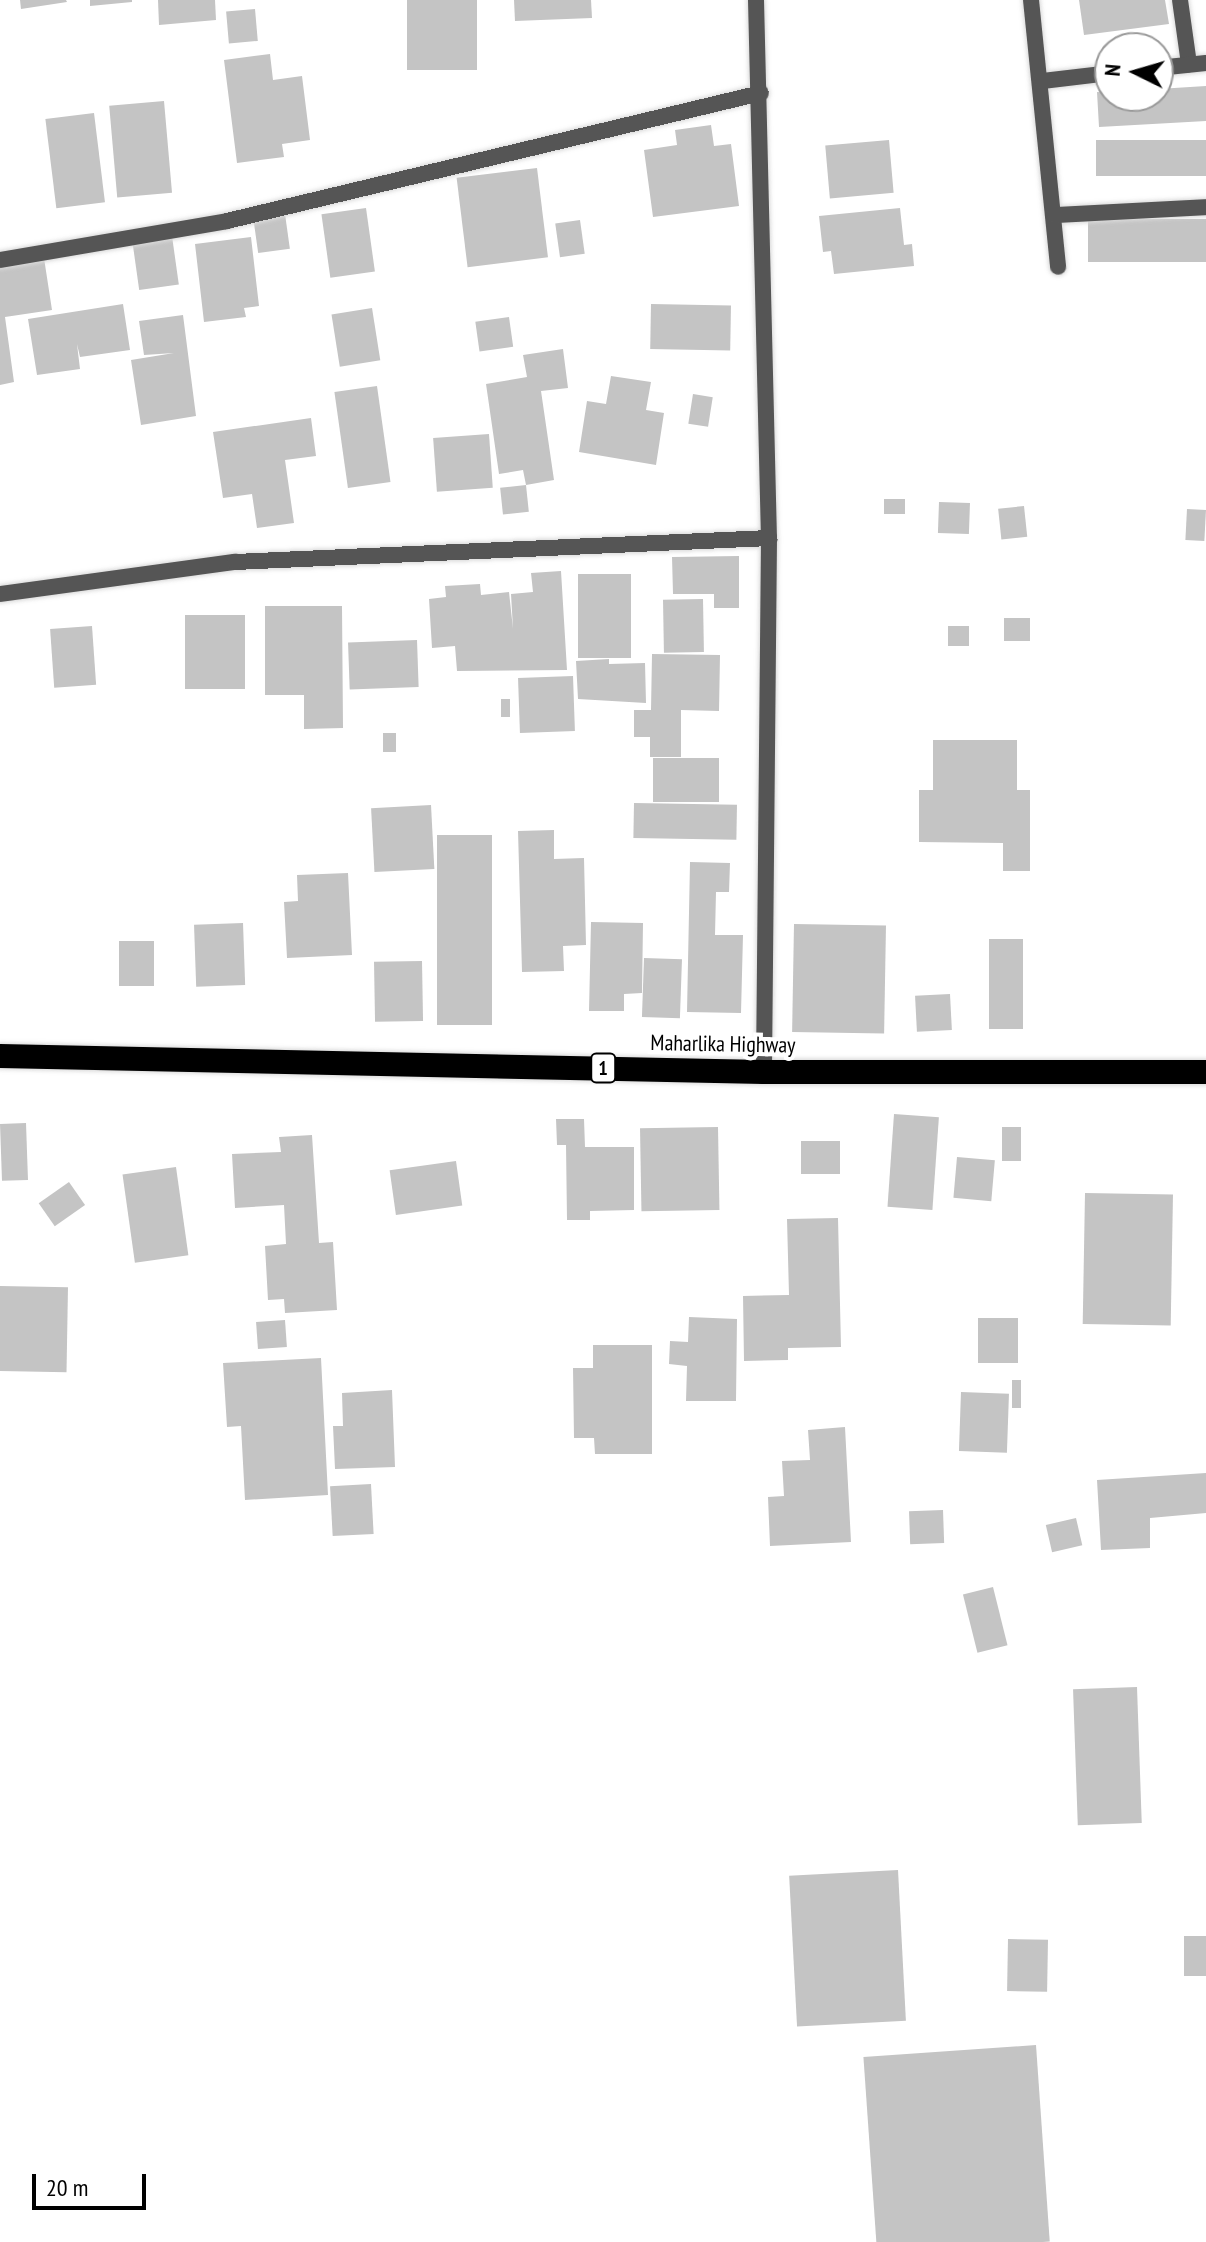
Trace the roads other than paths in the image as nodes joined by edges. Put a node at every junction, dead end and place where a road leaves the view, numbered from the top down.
1 (756, 0) edge
2 (1031, 0) edge
3 (1180, 0) edge
4 (1197, 64) edge
5 (1174, 66) edge
6 (1094, 75) edge
7 (1042, 81) junction
8 (761, 93) junction
9 (1206, 207) edge
10 (1055, 215) junction
11 (0, 260) edge
12 (1058, 267) dead end
13 (769, 538) junction
14 (0, 594) edge
15 (0, 1056) edge
16 (764, 1072) junction
17 (1206, 1072) edge

1 - 8 street
2 - 7 street
3 - 4 street
4 - 5 street
6 - 7 street
7 - 10 street
8 - 11 street
8 - 13 street
9 - 10 street
10 - 12 street
13 - 14 street
13 - 16 street
15 - 16 highway, Maharlika Highway / 1
16 - 17 highway, Maharlika Highway / 1

